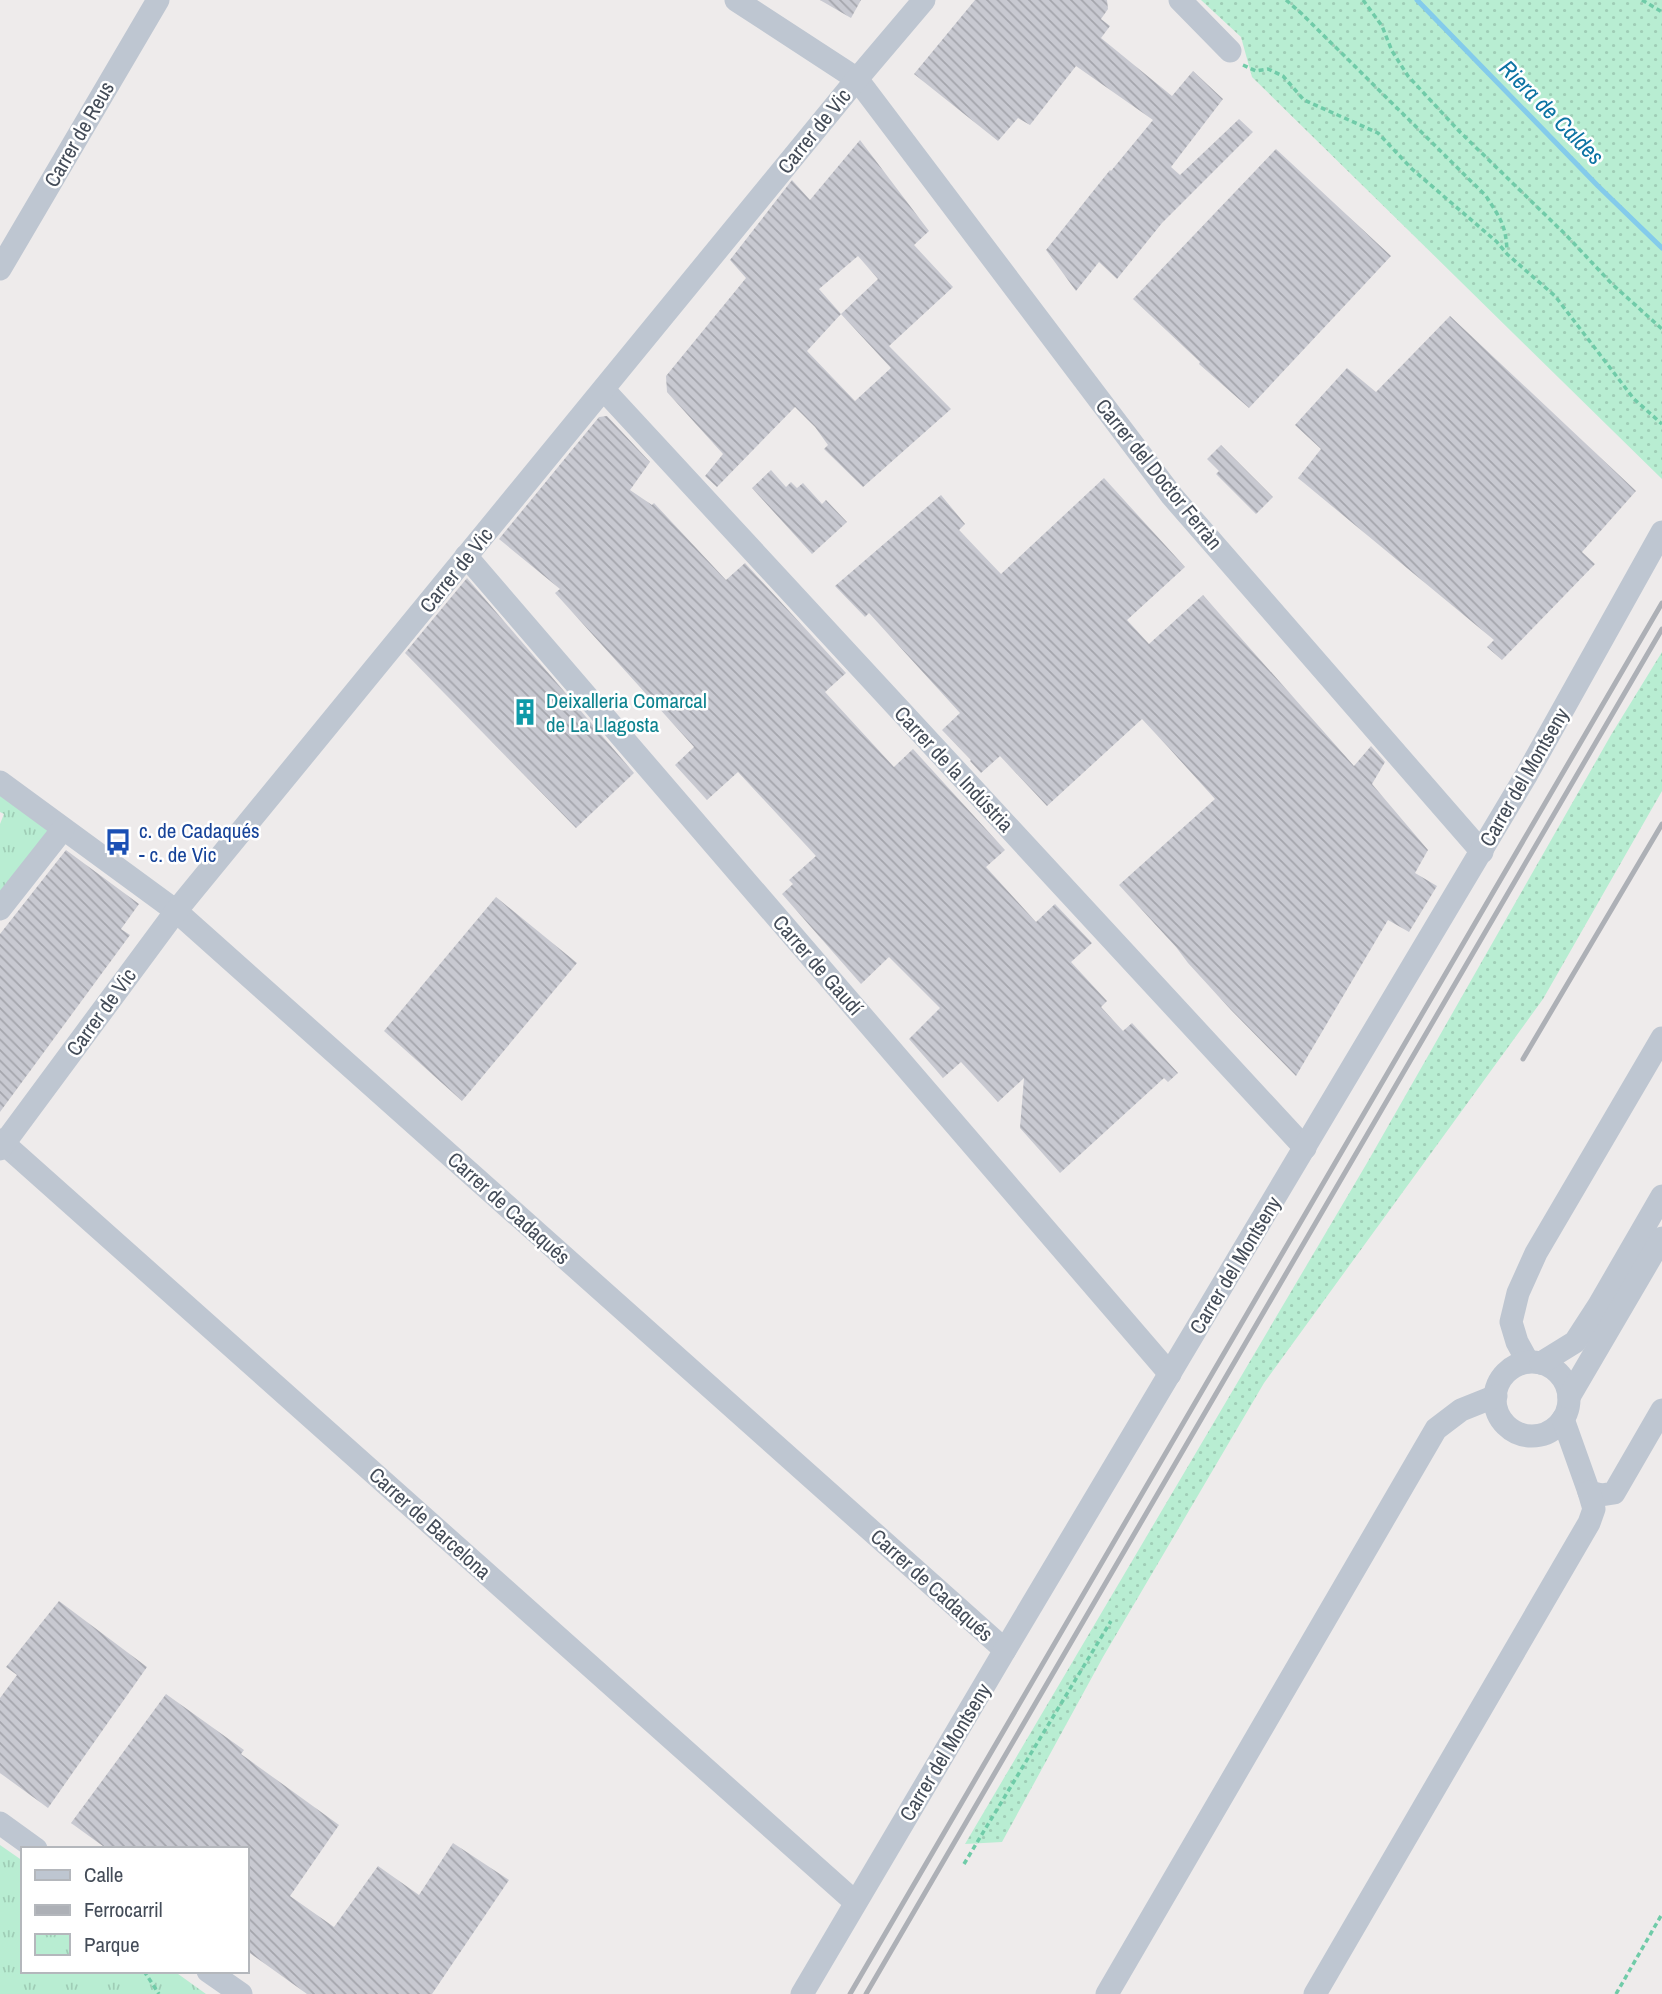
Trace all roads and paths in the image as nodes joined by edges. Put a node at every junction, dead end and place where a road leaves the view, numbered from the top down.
1 (158, 0) edge
2 (736, 0) edge
3 (923, 0) edge
4 (1180, 0) edge
5 (1286, 0) edge
6 (1363, 0) edge
7 (1642, 0) edge
8 (1662, 12) edge
9 (1230, 51) joint
10 (857, 79) junction
11 (1507, 254) junction
12 (0, 269) edge
13 (1662, 329) edge
14 (604, 390) junction
15 (1662, 424) edge
16 (1662, 532) edge
17 (466, 556) junction
18 (0, 782) edge
19 (63, 829) junction
20 (1482, 852) junction
21 (0, 909) edge
22 (176, 911) junction
23 (1662, 1038) edge
24 (1, 1144) edge
25 (1305, 1149) junction
26 (1662, 1196) edge
27 (1662, 1238) edge
28 (1535, 1362) junction
29 (1170, 1374) junction
30 (1496, 1396) junction
31 (1662, 1410) edge
32 (1559, 1416) junction
33 (1589, 1492) junction
34 (1589, 1523) junction
35 (1111, 1621) dead end
36 (1005, 1650) junction
37 (0, 1823) edge
38 (33, 1847) edge
39 (964, 1864) dead end
40 (855, 1902) junction
41 (1662, 1914) edge
42 (145, 1973) edge
43 (211, 1973) edge
44 (159, 1994) edge
45 (241, 1994) edge
46 (802, 1994) edge
47 (1107, 1994) edge
48 (1315, 1994) edge
49 (1616, 1994) edge

1 - 12 street, Carrer de Reus
2 - 10 street, Carrer del Doctor Ferràn
3 - 10 street, Carrer de Vic
4 - 9 street
5 - 11 path
6 - 13 path
7 - 8 path
9 - 11 path
10 - 14 street, Carrer de Vic
10 - 20 street, Carrer del Doctor Ferràn
11 - 15 path
14 - 17 street, Carrer de Vic
14 - 25 street, Carrer de la Indústria
16 - 20 street, Carrer del Montseny
17 - 22 street, Carrer de Vic
17 - 29 street, Carrer de Gaudí
18 - 19 street, Carrer de Cadaqués
19 - 21 street
19 - 22 street, Carrer de Cadaqués
20 - 25 street, Carrer del Montseny
22 - 24 street, Carrer de Vic
22 - 36 street, Carrer de Cadaqués
23 - 28 street
24 - 40 street, Carrer de Barcelona
25 - 29 street, Carrer del Montseny
26 - 28 street
27 - 32 street
28 - 30 street
28 - 32 street
29 - 36 street, Carrer del Montseny
30 - 32 street
30 - 47 street
31 - 33 street
32 - 33 street
32 - 34 street
33 - 34 street
34 - 48 street
35 - 39 path
36 - 40 street, Carrer del Montseny
37 - 38 street
40 - 46 street, Carrer del Montseny
41 - 49 path
42 - 44 path
43 - 45 street

